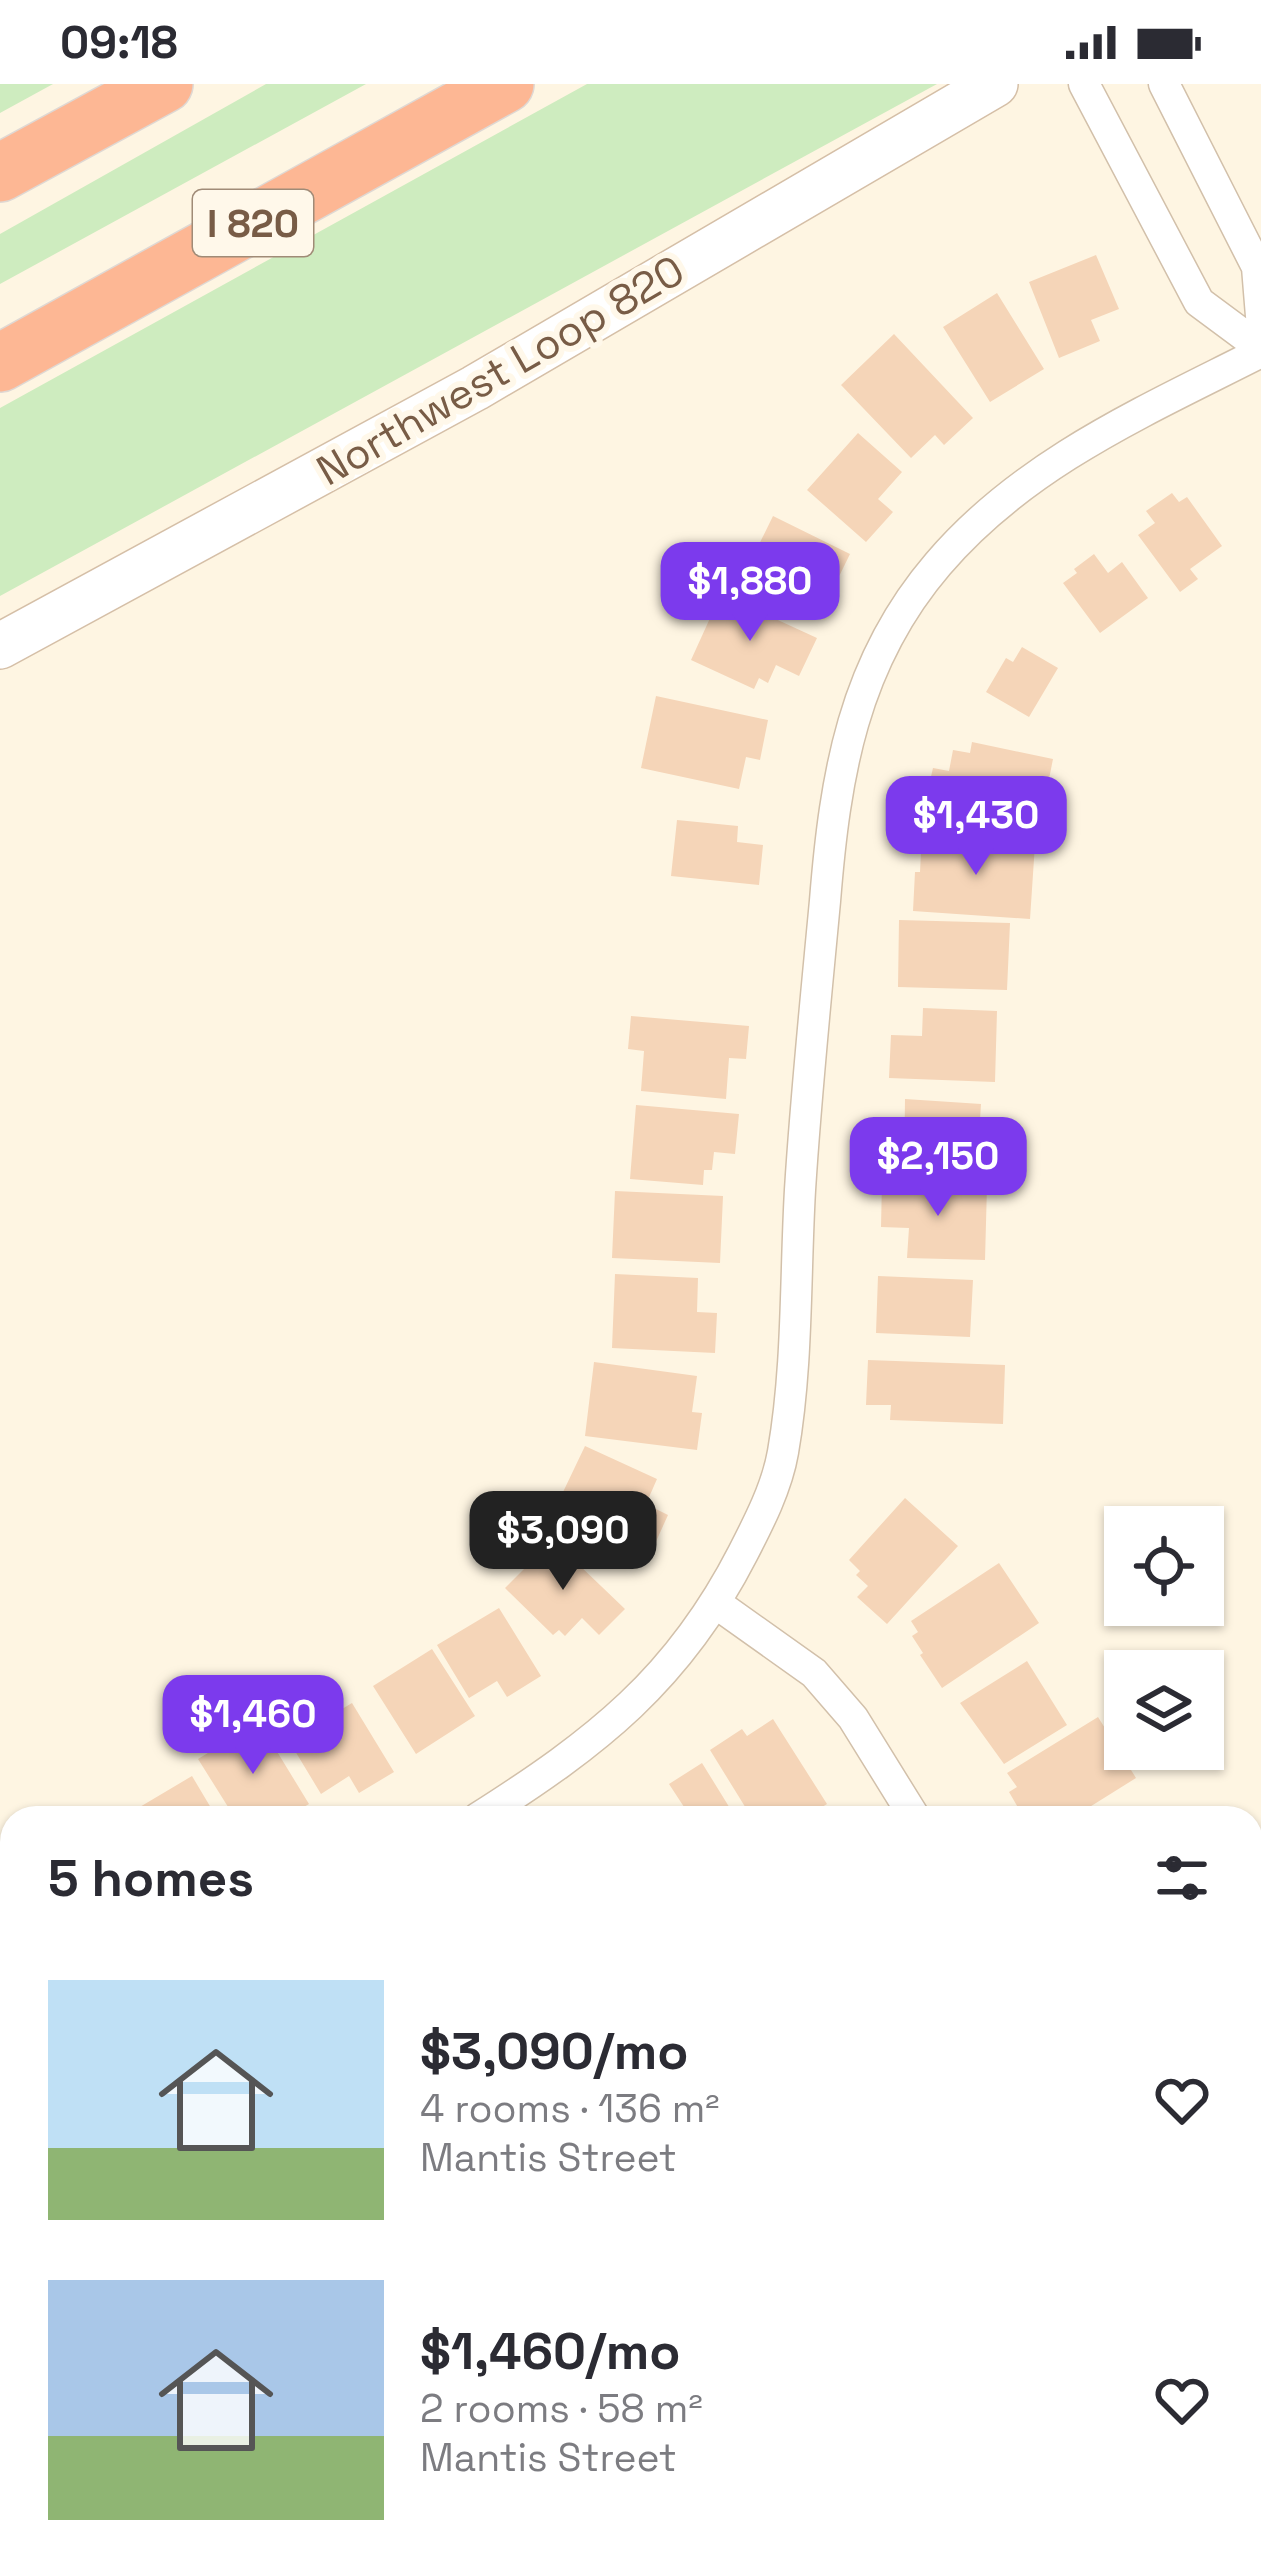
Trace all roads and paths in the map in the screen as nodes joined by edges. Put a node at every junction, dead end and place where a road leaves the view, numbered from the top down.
1 (164, 84) edge
2 (505, 84) edge
3 (994, 84) edge
4 (1084, 84) edge
5 (1164, 84) edge
6 (0, 173) edge
7 (1261, 316) edge
8 (1261, 350) edge
9 (0, 363) edge
10 (0, 646) edge
11 (717, 1604) junction
12 (497, 1806) edge
13 (908, 1806) edge

1 - 6 highway
2 - 9 highway, I 820
3 - 10 main road, Northwest Loop 820
4 - 8 street
5 - 7 street
8 - 11 street
11 - 12 street
11 - 13 street

